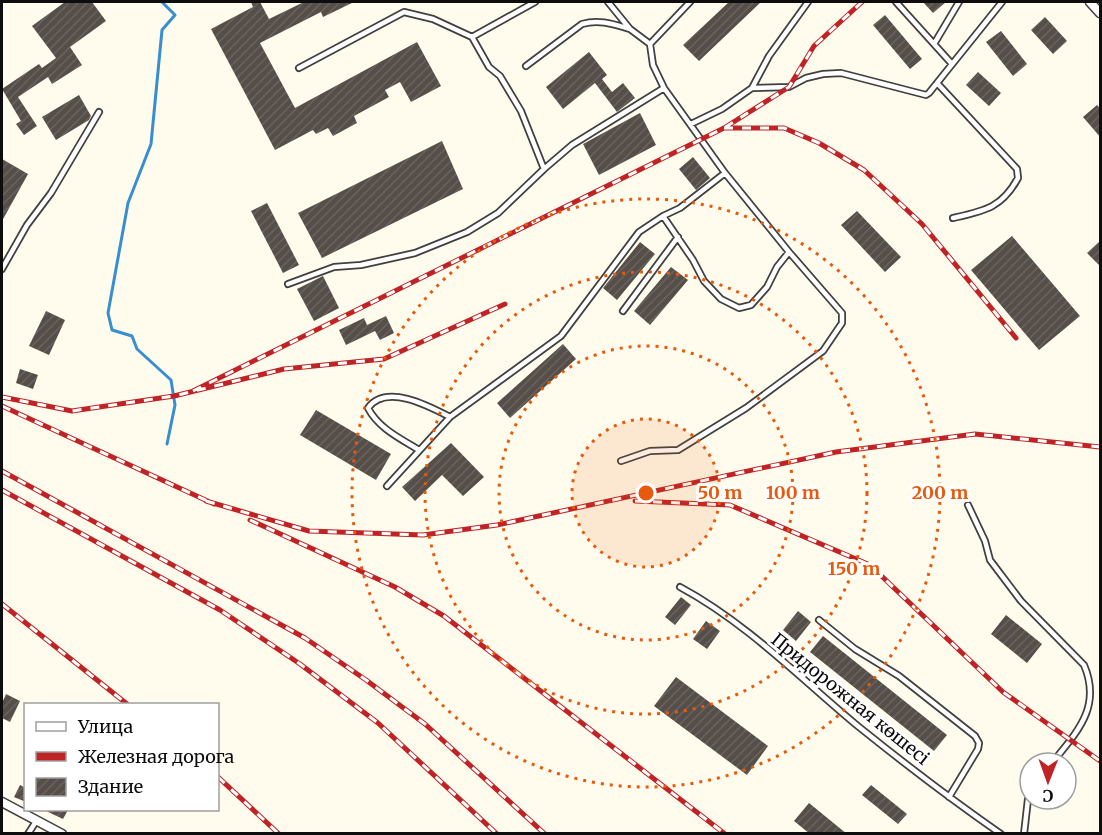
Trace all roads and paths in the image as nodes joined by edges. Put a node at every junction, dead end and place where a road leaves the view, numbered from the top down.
1 (535, 2) edge
2 (608, 2) edge
3 (690, 2) edge
4 (808, 2) edge
5 (896, 2) edge
6 (959, 2) edge
7 (1002, 2) edge
8 (1090, 2) edge
9 (1101, 13) edge
10 (630, 28) junction
11 (472, 37) junction
12 (650, 44) junction
13 (934, 44) junction
14 (952, 64) junction
15 (526, 66) dead end
16 (299, 68) dead end
17 (937, 83) junction
18 (664, 88) junction
19 (752, 88) junction
20 (99, 112) dead end
21 (691, 124) junction
22 (544, 169) junction
23 (725, 172) junction
24 (663, 216) junction
25 (953, 218) dead end
26 (678, 237) junction
27 (789, 252) junction
28 (2, 269) edge
29 (288, 284) dead end
30 (623, 311) dead end
31 (450, 417) junction
32 (419, 450) junction
33 (621, 461) dead end
34 (387, 486) dead end
35 (968, 505) dead end
36 (680, 587) dead end
37 (819, 620) dead end
38 (1063, 751) edge
39 (949, 796) junction
40 (2, 802) edge
41 (1027, 811) edge
42 (37, 820) junction
43 (28, 834) edge
44 (62, 834) edge
45 (1001, 834) edge
46 (1024, 834) edge

1 - 11 lane
2 - 10 lane
3 - 12 lane
4 - 19 lane
5 - 13 lane
6 - 13 lane
7 - 14 lane
8 - 9 street
10 - 12 lane
10 - 15 lane
11 - 16 lane
11 - 22 lane
12 - 18 lane
13 - 14 lane
14 - 17 lane
17 - 19 lane
17 - 25 lane
18 - 21 lane
18 - 22 lane
19 - 21 lane
20 - 28 lane
21 - 23 lane
22 - 29 lane
23 - 24 lane
23 - 27 lane
24 - 26 lane
24 - 31 lane
26 - 27 lane
26 - 30 lane
27 - 33 lane
31 - 32 lane
31 - 32 lane
32 - 34 lane
35 - 38 lane
36 - 39 lane, Придорожная көшесі
37 - 39 lane
39 - 45 lane, Придорожная көшесі
40 - 42 street
41 - 46 lane
42 - 43 lane
42 - 44 street

